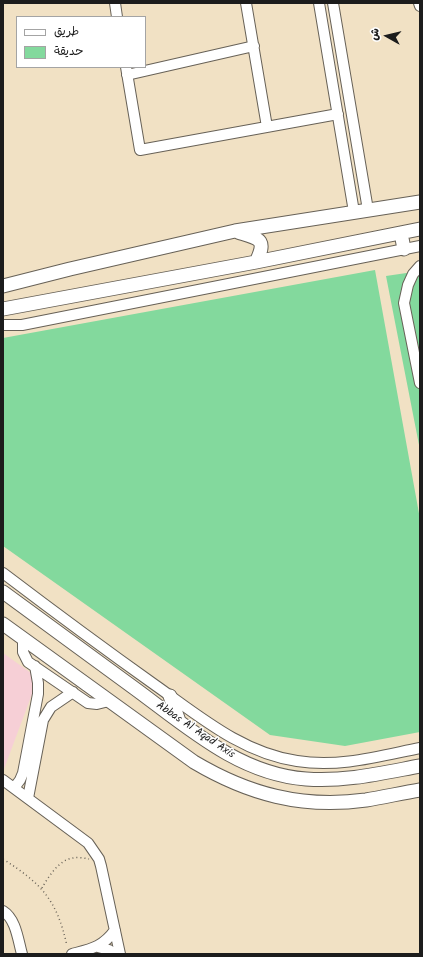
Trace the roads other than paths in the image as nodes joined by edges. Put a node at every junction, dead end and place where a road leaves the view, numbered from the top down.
1 (115, 3) edge
2 (246, 3) edge
3 (320, 3) edge
4 (334, 3) edge
5 (117, 16) edge
6 (254, 46) junction
7 (146, 67) edge
8 (141, 68) edge
9 (126, 71) edge
10 (338, 114) junction
11 (268, 127) junction
12 (420, 202) edge
13 (368, 210) junction
14 (354, 212) junction
15 (420, 229) edge
16 (235, 231) junction
17 (401, 233) junction
18 (420, 246) edge
19 (404, 248) junction
20 (256, 262) junction
21 (420, 266) edge
22 (3, 286) edge
23 (3, 309) edge
24 (3, 325) edge
25 (420, 383) edge
26 (3, 573) edge
27 (3, 592) edge
28 (3, 624) edge
29 (23, 638) junction
30 (35, 666) junction
31 (73, 692) junction
32 (170, 696) junction
33 (109, 701) junction
34 (179, 721) junction
35 (36, 730) junction
36 (420, 748) edge
37 (29, 766) junction
38 (420, 766) edge
39 (3, 780) edge
40 (14, 788) junction
41 (420, 790) edge
42 (28, 798) junction
43 (3, 911) edge
44 (115, 930) junction
45 (98, 947) junction
46 (70, 951) edge
47 (22, 954) edge
48 (114, 954) edge
49 (120, 954) edge

1 - 5 street
2 - 6 street
3 - 10 street
4 - 13 street
6 - 7 street
6 - 11 street
8 - 9 street
9 - 11 street
10 - 11 street
10 - 14 street
12 - 13 main road
13 - 14 main road
14 - 16 main road
15 - 17 main road
16 - 20 main road
16 - 22 main road
17 - 19 main road
17 - 20 main road
18 - 19 street
19 - 24 street
20 - 23 main road
21 - 25 street
26 - 32 street
27 - 34 main road, Abbas Al Aqad Axis
28 - 29 main road
29 - 30 street
29 - 33 main road
30 - 31 street
30 - 35 street
31 - 33 street
31 - 35 street
32 - 34 main road
32 - 36 street
33 - 41 main road
34 - 38 main road, Abbas Al Aqad Axis
35 - 37 street
37 - 40 street
37 - 42 street
39 - 40 street
40 - 42 street
42 - 44 street
43 - 47 street
44 - 45 street
44 - 49 street
45 - 46 street
45 - 48 street

